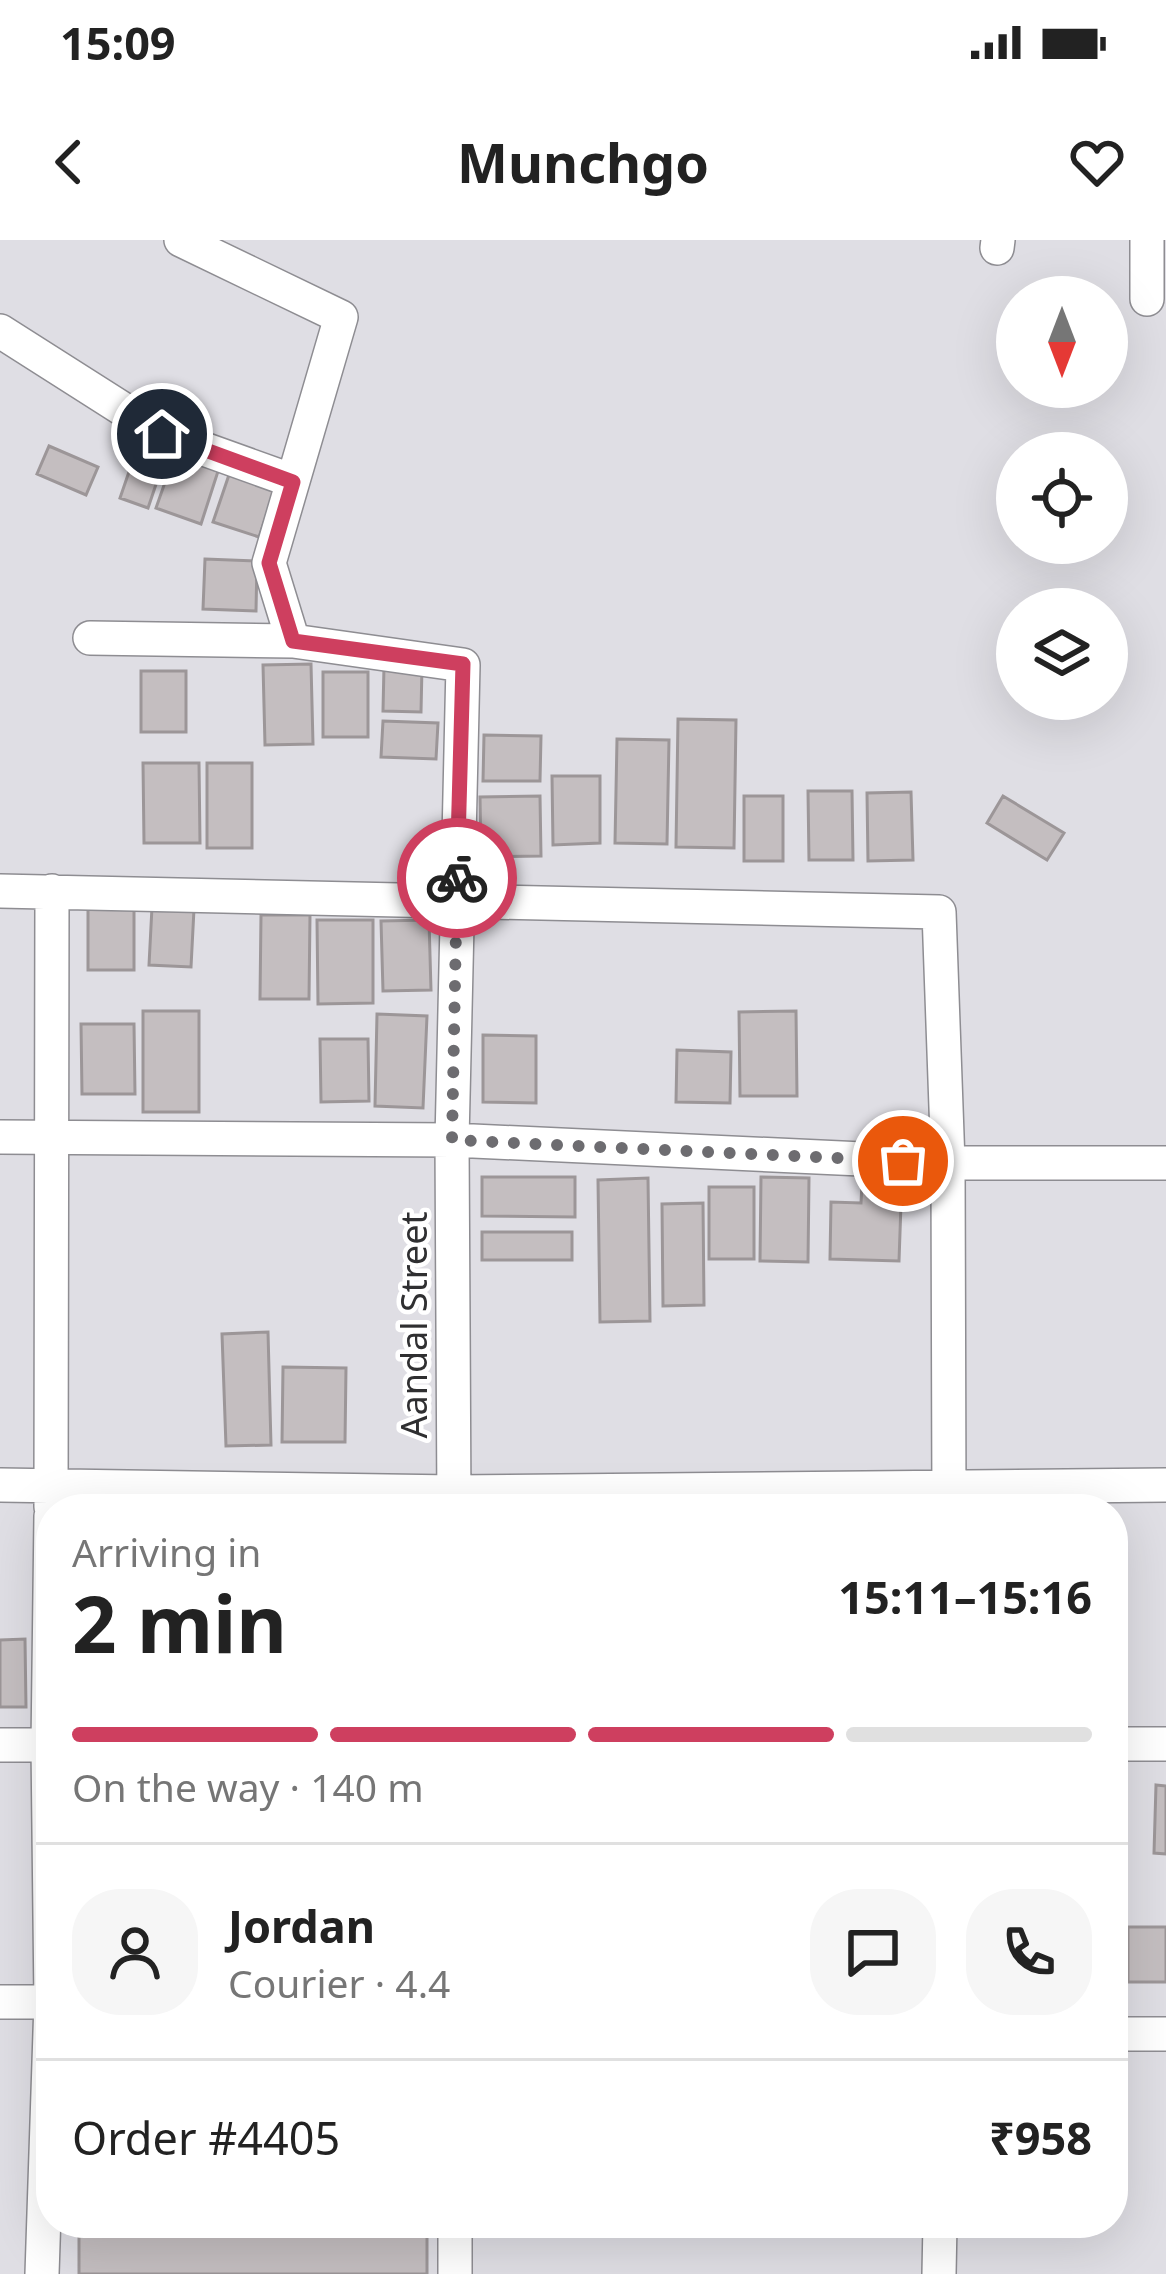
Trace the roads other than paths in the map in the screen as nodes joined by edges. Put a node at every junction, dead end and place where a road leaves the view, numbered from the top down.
1 (181, 240) edge
2 (1147, 240) edge
3 (1147, 299) dead end
4 (0, 332) edge
5 (293, 482) junction
6 (90, 638) dead end
7 (293, 641) junction
8 (0, 890) edge
9 (52, 891) junction
10 (457, 902) junction
11 (0, 1137) edge
12 (51, 1137) junction
13 (452, 1140) junction
14 (948, 1163) junction
15 (1166, 1163) edge
16 (0, 1485) edge
17 (1166, 1485) edge
18 (51, 1494) edge
19 (454, 1494) edge
20 (949, 1494) edge
21 (1003, 1494) edge
22 (36, 1499) edge
23 (1128, 1744) edge
24 (1166, 1744) edge
25 (0, 1745) edge
26 (36, 1745) edge
27 (0, 2002) edge
28 (36, 2002) edge
29 (1166, 2033) edge
30 (1128, 2034) edge
31 (43, 2238) edge
32 (455, 2238) edge
33 (940, 2238) edge
34 (42, 2274) edge
35 (455, 2274) edge
36 (939, 2274) edge

1 - 5 street
2 - 3 street
4 - 5 street
5 - 7 street
6 - 7 street
7 - 10 street, Aandal Street
8 - 9 street
9 - 10 street
9 - 12 street
10 - 13 street, Aandal Street
10 - 14 street
11 - 12 street
12 - 13 street
12 - 18 street
13 - 14 street
13 - 19 street, Aandal Street
14 - 15 street
14 - 20 street
16 - 22 street
17 - 21 street
23 - 24 street
25 - 26 street
27 - 28 street
29 - 30 street
31 - 34 street
32 - 35 street
33 - 36 street

